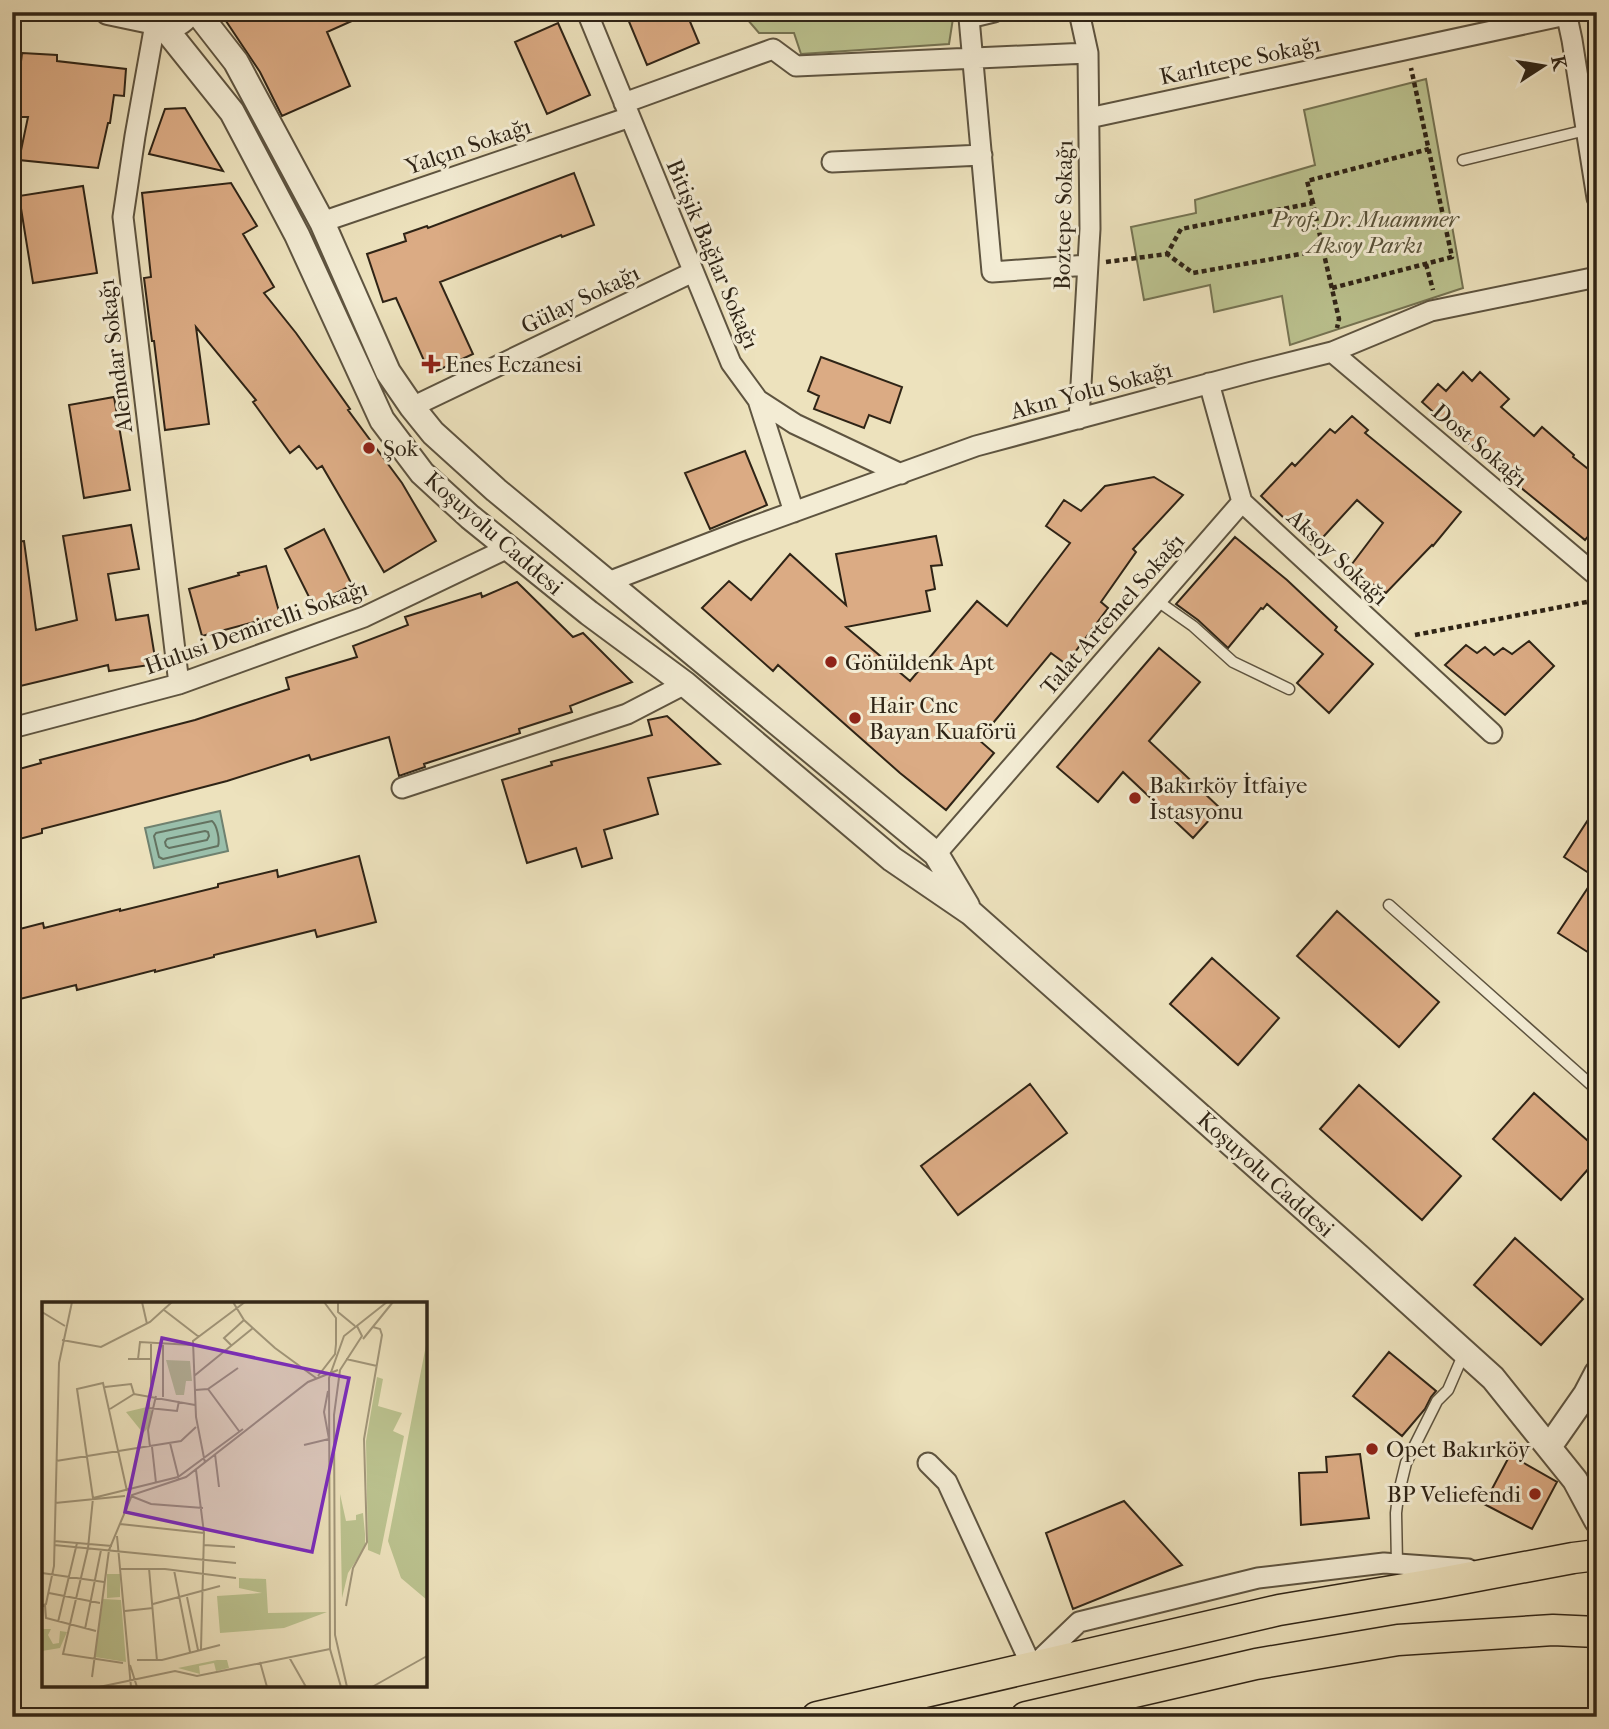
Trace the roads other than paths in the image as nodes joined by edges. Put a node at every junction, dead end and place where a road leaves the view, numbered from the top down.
1 (108, 12) edge
2 (190, 12) edge
3 (197, 12) edge
4 (587, 12) edge
5 (994, 12) edge
6 (1080, 12) edge
7 (1566, 14) edge
8 (151, 21) edge
9 (1088, 53) junction
10 (974, 58) junction
11 (627, 110) junction
12 (1089, 118) junction
13 (1586, 130) junction
14 (982, 155) junction
15 (1463, 160) dead end
16 (832, 162) dead end
17 (1597, 198) edge
18 (323, 222) junction
19 (297, 235) junction
20 (1088, 265) junction
21 (693, 272) junction
22 (1597, 276) edge
23 (1332, 352) junction
24 (1209, 383) junction
25 (758, 400) junction
26 (412, 407) junction
27 (1079, 419) junction
28 (382, 420) junction
29 (901, 474) junction
30 (1242, 502) junction
31 (794, 512) junction
32 (508, 548) junction
33 (1597, 576) edge
34 (608, 582) junction
35 (1156, 600) junction
36 (589, 613) junction
37 (179, 684) junction
38 (685, 684) junction
39 (1289, 690) dead end
40 (12, 728) edge
41 (1492, 733) dead end
42 (402, 788) dead end
43 (936, 854) junction
44 (1389, 905) dead end
45 (971, 913) junction
46 (1597, 1090) edge
47 (1464, 1353) junction
48 (1597, 1373) edge
49 (1549, 1447) junction
50 (928, 1463) dead end
51 (1597, 1478) edge
52 (1597, 1521) edge
53 (1597, 1556) edge
54 (1397, 1564) junction
55 (1498, 1572) junction
56 (1597, 1632) edge
57 (1032, 1667) junction
58 (817, 1717) edge
59 (1026, 1717) edge

1 - 8 street
2 - 8 street
3 - 18 street, Koşuyolu Caddesi
4 - 11 street, Bitişik Bağlar Sokağı
5 - 10 street
6 - 9 street, Boztepe Sokağı
7 - 12 street, Karlıtepe Sokağı
7 - 13 street
8 - 19 street, Koşuyolu Caddesi
8 - 37 street, Alemdar Sokağı
9 - 10 street
9 - 12 street, Boztepe Sokağı
10 - 11 street, Yalçın Sokağı
10 - 14 street
11 - 18 street, Yalçın Sokağı
11 - 21 street, Bitişik Bağlar Sokağı
12 - 20 street, Boztepe Sokağı
13 - 15 lane
13 - 17 street
14 - 16 street
14 - 20 street
18 - 19 street
18 - 26 street, Koşuyolu Caddesi
19 - 28 street, Koşuyolu Caddesi
20 - 27 street, Boztepe Sokağı
21 - 25 street, Bitişik Bağlar Sokağı
21 - 26 street, Gülay Sokağı
22 - 23 street, Akın Yolu Sokağı
23 - 24 street, Akın Yolu Sokağı
23 - 33 street, Dost Sokağı
24 - 27 street, Akın Yolu Sokağı
24 - 30 street
25 - 29 street, Bitişik Bağlar Sokağı
25 - 31 street
26 - 28 street
26 - 34 street, Koşuyolu Caddesi
27 - 29 street, Akın Yolu Sokağı
28 - 32 street, Koşuyolu Caddesi
29 - 31 street, Akın Yolu Sokağı
30 - 35 street, Talat Artemel Sokağı
30 - 41 street, Aksoy Sokağı
31 - 34 street, Akın Yolu Sokağı
32 - 36 street, Koşuyolu Caddesi
32 - 37 street, Hulusi Demirelli Sokağı
34 - 36 street
34 - 43 street, Koşuyolu Caddesi
35 - 39 lane
35 - 43 street, Talat Artemel Sokağı
36 - 38 street, Koşuyolu Caddesi
37 - 40 street, Hulusi Demirelli Sokağı
38 - 42 street
38 - 45 street, Koşuyolu Caddesi
43 - 45 street, Koşuyolu Caddesi
44 - 46 lane
45 - 47 street, Koşuyolu Caddesi
47 - 49 street, Koşuyolu Caddesi
47 - 54 lane
48 - 49 street
49 - 51 street
49 - 52 street, Koşuyolu Caddesi
50 - 57 street
53 - 55 main road
54 - 55 street
54 - 57 street
55 - 57 main road
56 - 59 main road
57 - 58 main road

